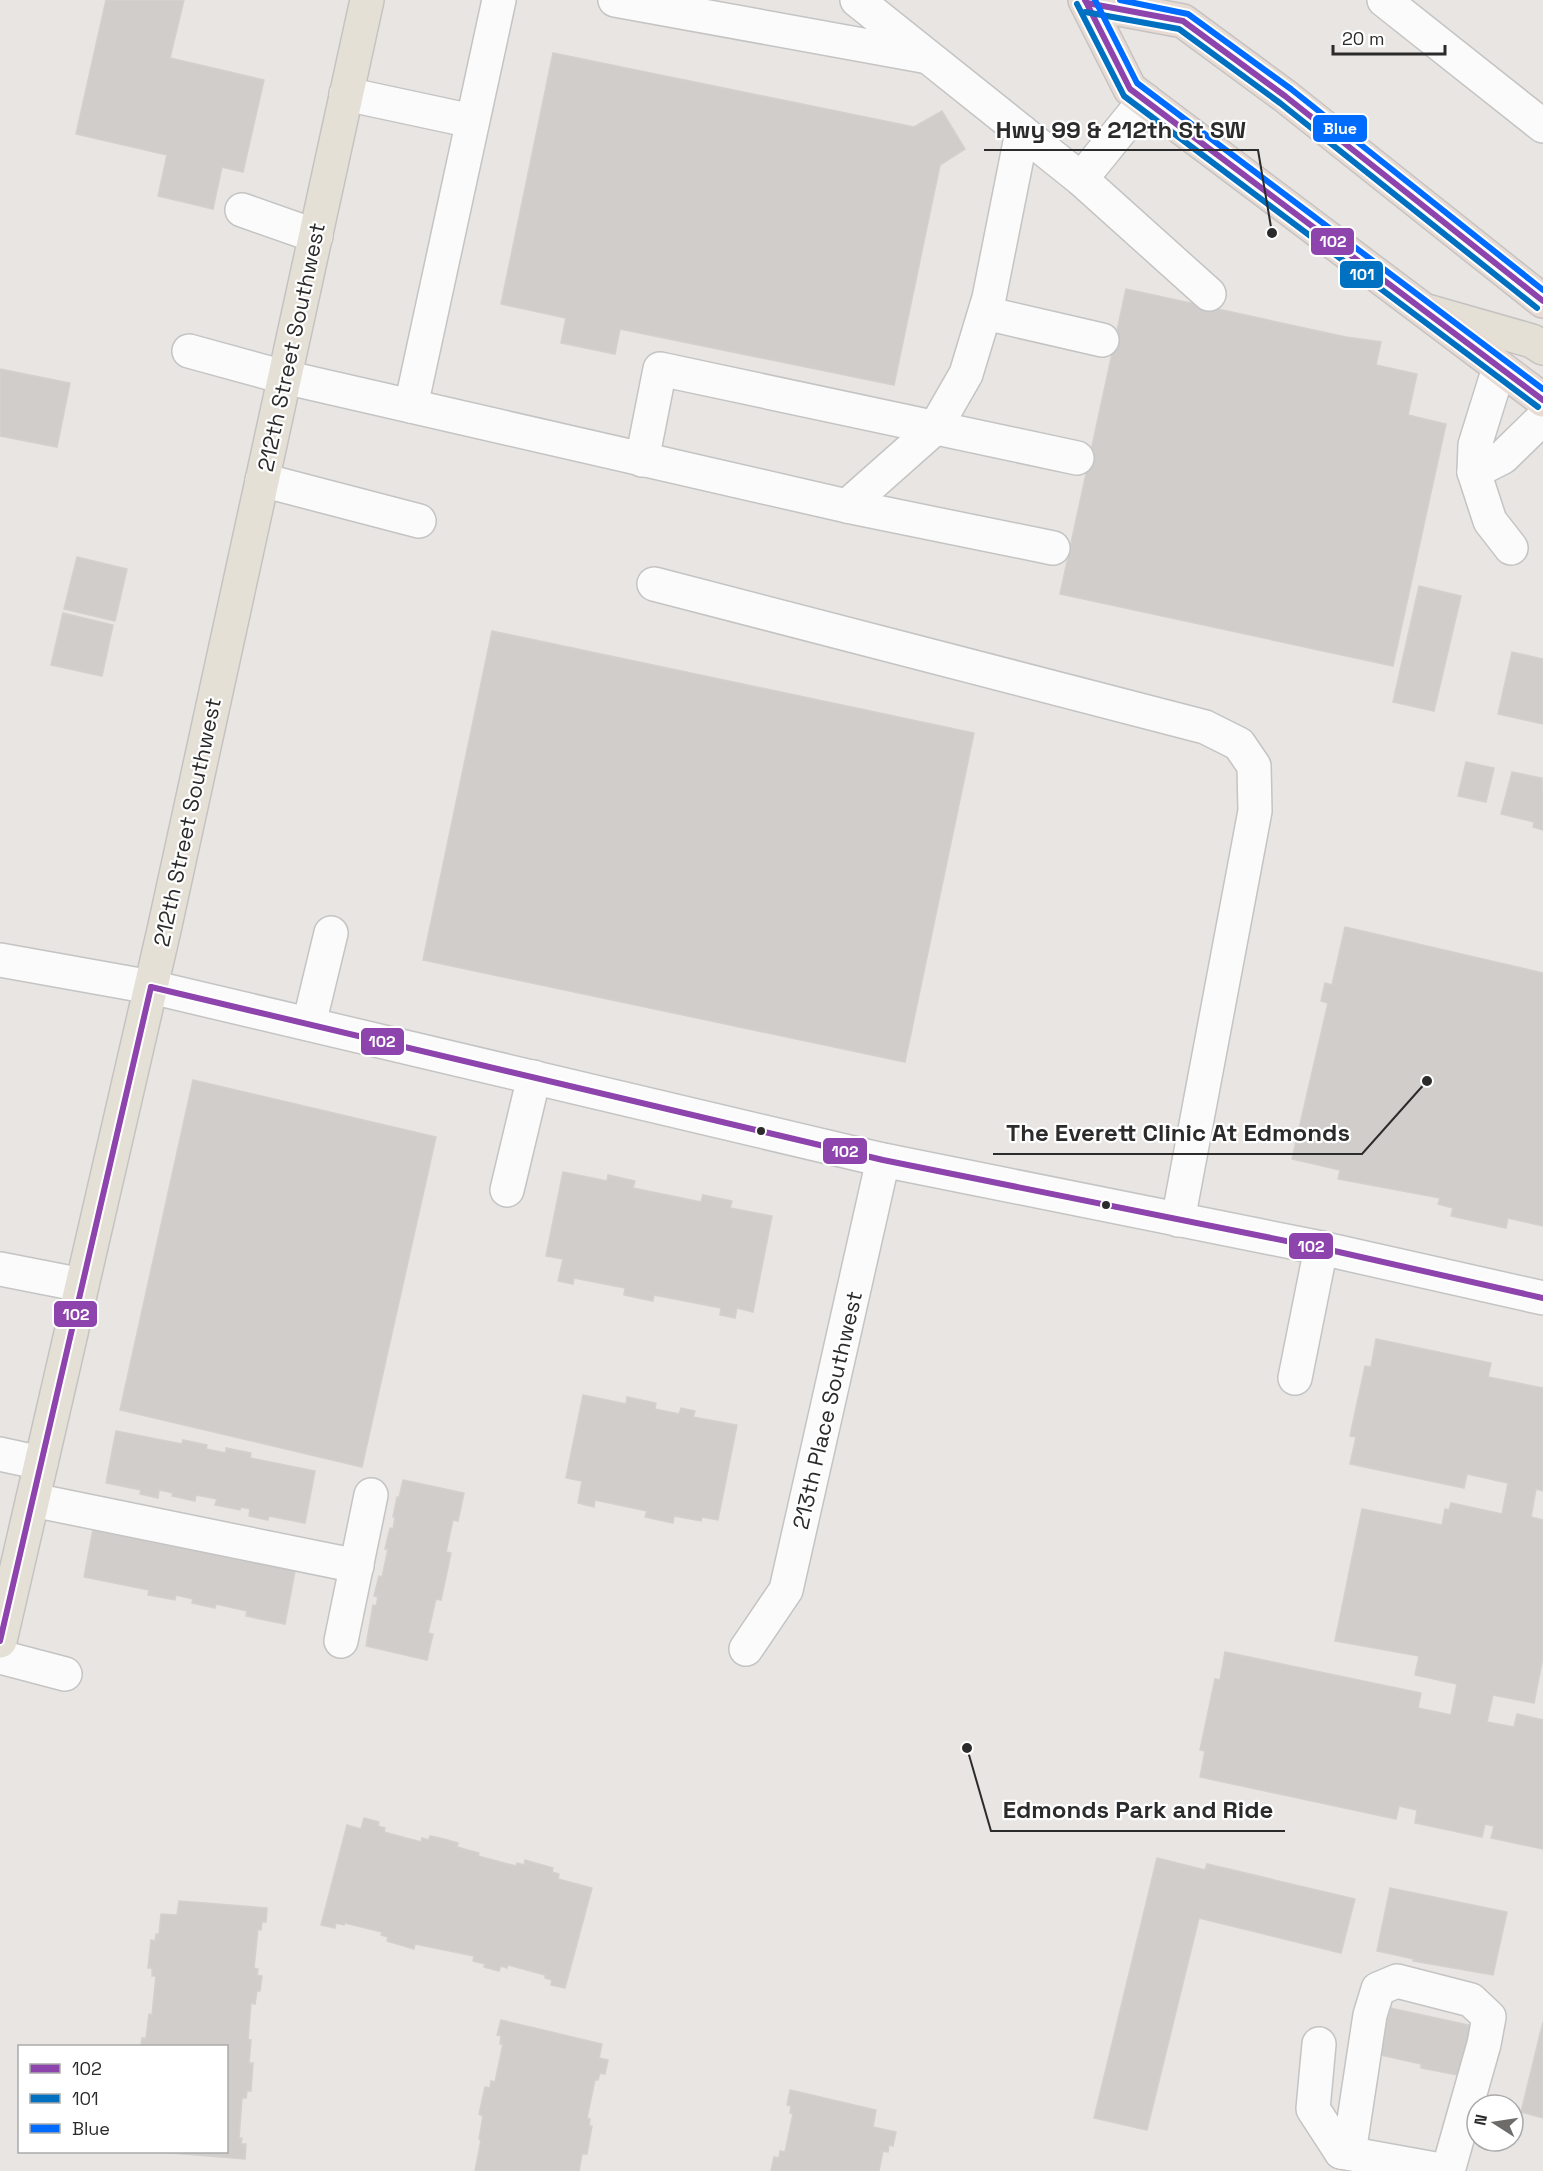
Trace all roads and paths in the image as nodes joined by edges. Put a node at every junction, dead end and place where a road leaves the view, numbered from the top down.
1 (367, 0) edge
2 (499, 0) edge
3 (615, 0) edge
4 (857, 0) edge
5 (1384, 0) edge
6 (1086, 1) edge
7 (928, 57) junction
8 (346, 94) junction
9 (1145, 100) junction
10 (472, 121) junction
11 (1543, 126) edge
12 (1022, 132) junction
13 (1081, 179) junction
14 (242, 210) dead end
15 (316, 236) junction
16 (1209, 294) dead end
17 (1543, 301) edge
18 (1427, 311) junction
19 (985, 313) junction
20 (1102, 340) dead end
21 (1543, 348) edge
22 (189, 351) dead end
23 (1499, 368) junction
24 (284, 377) junction
25 (1543, 400) edge
26 (411, 406) junction
27 (1543, 418) edge
28 (935, 428) junction
29 (1077, 458) dead end
30 (642, 459) junction
31 (1474, 472) junction
32 (262, 480) junction
33 (847, 506) junction
34 (419, 521) dead end
35 (1053, 548) dead end
36 (1511, 548) dead end
37 (654, 584) dead end
38 (331, 933) dead end
39 (0, 960) edge
40 (151, 987) junction
41 (309, 1024) junction
42 (534, 1077) junction
43 (883, 1160) junction
44 (507, 1190) dead end
45 (1178, 1220) junction
46 (1321, 1248) junction
47 (0, 1269) edge
48 (82, 1286) junction
49 (1543, 1298) edge
50 (1295, 1378) dead end
51 (0, 1454) edge
52 (41, 1462) junction
53 (371, 1495) dead end
54 (33, 1500) junction
55 (357, 1566) junction
56 (1, 1640) edge
57 (341, 1641) dead end
58 (746, 1649) dead end
59 (65, 1674) dead end
60 (1319, 2044) dead end
61 (1342, 2158) edge
62 (1447, 2171) edge

1 - 8 main road, 212th Street Southwest
2 - 10 street
3 - 7 street
4 - 7 street
5 - 11 street
6 - 9 highway
6 - 17 highway
7 - 12 street
8 - 10 street
8 - 15 main road, 212th Street Southwest
9 - 13 street
9 - 18 highway
10 - 26 street
12 - 13 street
12 - 19 street
13 - 16 street
14 - 15 street
15 - 24 main road, 212th Street Southwest
18 - 21 main road
18 - 23 highway
19 - 20 street
19 - 28 street
22 - 24 street
23 - 25 highway
23 - 31 street
24 - 26 street
24 - 32 main road, 212th Street Southwest
26 - 30 street
27 - 31 street
28 - 29 street
28 - 30 street
28 - 33 street
30 - 33 street
31 - 36 street
32 - 34 street
32 - 40 main road, 212th Street Southwest
33 - 35 street
37 - 45 street
38 - 41 street
39 - 40 street
40 - 41 street
40 - 48 main road, 212th Street Southwest
41 - 42 street
42 - 43 street
42 - 44 street
43 - 45 street
43 - 58 street, 213th Place Southwest
45 - 46 street
46 - 49 street
46 - 50 street
47 - 48 street
48 - 52 main road, 212th Street Southwest
51 - 52 street
52 - 54 main road, 212th Street Southwest
53 - 55 street
54 - 55 street
54 - 56 main road, 212th Street Southwest
55 - 57 street
56 - 59 street
60 - 61 street
61 - 62 street
61 - 62 street

